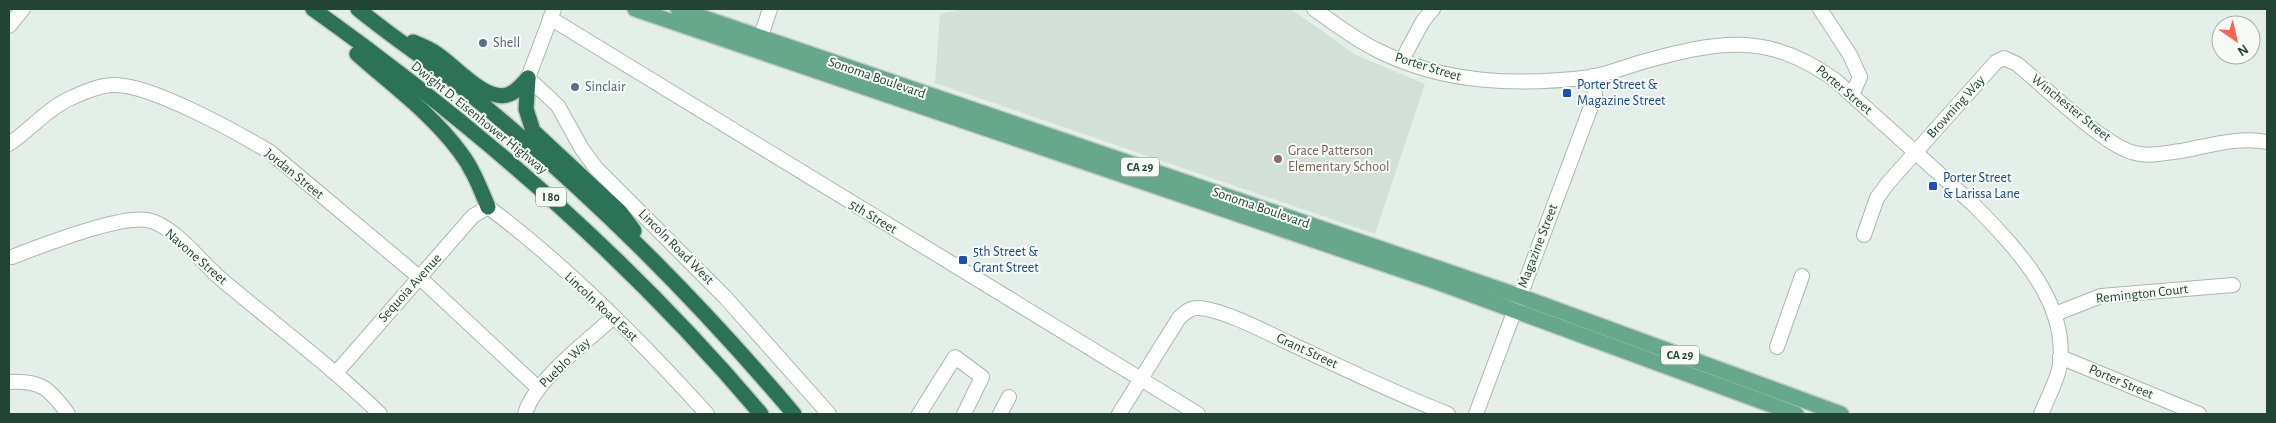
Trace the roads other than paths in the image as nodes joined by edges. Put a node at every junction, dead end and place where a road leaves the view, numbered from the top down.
1 (23, 9) edge
2 (313, 9) edge
3 (358, 9) edge
4 (635, 9) edge
5 (678, 9) edge
6 (770, 9) edge
7 (1314, 9) edge
8 (1433, 9) edge
9 (1820, 9) edge
10 (552, 14) edge
11 (376, 24) junction
12 (9, 26) edge
13 (758, 44) junction
14 (1402, 60) junction
15 (1996, 62) joint
16 (1593, 76) junction
17 (528, 78) junction
18 (1852, 95) junction
19 (2267, 142) edge
20 (9, 144) edge
21 (1916, 152) junction
22 (488, 207) junction
23 (1864, 235) dead end
24 (12, 257) dead end
25 (657, 263) junction
26 (1802, 276) dead end
27 (419, 277) junction
28 (2232, 285) dead end
29 (1517, 304) junction
30 (2055, 314) junction
31 (614, 317) junction
32 (1777, 347) dead end
33 (2060, 357) junction
34 (336, 373) junction
35 (1141, 380) junction
36 (9, 382) edge
37 (351, 386) junction
38 (538, 388) junction
39 (1009, 397) dead end
40 (68, 414) edge
41 (366, 414) edge
42 (380, 414) edge
43 (525, 414) edge
44 (707, 414) edge
45 (761, 414) edge
46 (794, 414) edge
47 (829, 414) edge
48 (919, 414) edge
49 (964, 414) edge
50 (1000, 414) edge
51 (1119, 414) edge
52 (1198, 414) edge
53 (1448, 414) edge
54 (1476, 414) edge
55 (1796, 414) edge
56 (1841, 414) edge
57 (2042, 414) edge
58 (2199, 414) edge

1 - 12 street
2 - 22 highway
2 - 45 highway, Dwight D. Eisenhower Highway / I 80
3 - 11 highway, Dwight D. Eisenhower Highway / I 80
4 - 13 main road, Sonoma Boulevard / CA 29
5 - 13 main road, Sonoma Boulevard / CA 29
6 - 13 street
7 - 14 street, Porter Street
8 - 14 street
9 - 18 street
10 - 17 street
10 - 35 street, 5th Street
11 - 17 highway
11 - 25 highway, Dwight D. Eisenhower Highway / I 80
13 - 29 main road, Sonoma Boulevard / CA 29
14 - 16 street, Porter Street
15 - 19 street, Winchester Street
15 - 21 street, Browning Way
16 - 18 street, Porter Street
16 - 29 street, Magazine Street
17 - 25 highway
17 - 47 street, Lincoln Road West
18 - 21 street, Porter Street
20 - 27 street, Jordan Street
21 - 23 street, Browning Way
21 - 30 street, Porter Street
22 - 27 street, Sequoia Avenue
22 - 31 street, Lincoln Road East
24 - 34 street, Navone Street
25 - 46 highway, Dwight D. Eisenhower Highway / I 80
26 - 32 street
27 - 34 street, Sequoia Avenue
27 - 38 street, Jordan Street
28 - 30 street, Remington Court
29 - 54 street, Magazine Street
29 - 55 main road, Sonoma Boulevard / CA 29
29 - 56 main road, Sonoma Boulevard / CA 29
30 - 33 street, Porter Street
31 - 38 street, Pueblo Way
31 - 44 street, Lincoln Road East
33 - 57 street
33 - 58 street, Porter Street
34 - 37 street, Navone Street
35 - 51 street
35 - 52 street, 5th Street
35 - 53 street, Grant Street
36 - 40 street
37 - 41 street, Navone Street
37 - 42 street, Navone Street
38 - 43 street, Pueblo Way
39 - 50 street
48 - 49 street

